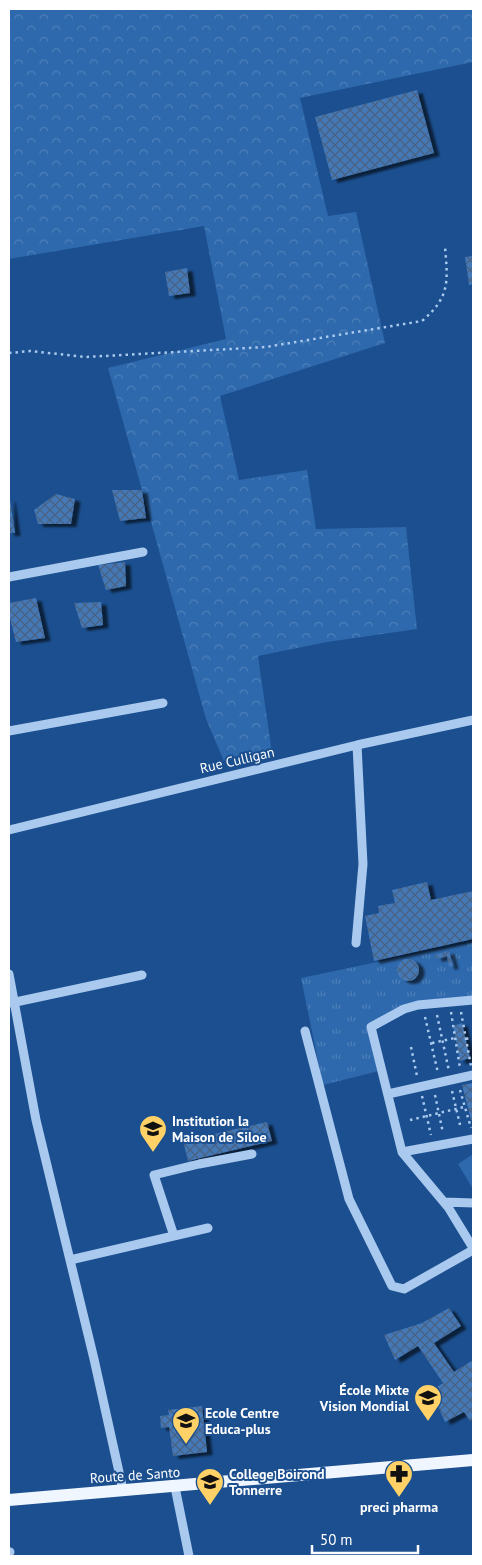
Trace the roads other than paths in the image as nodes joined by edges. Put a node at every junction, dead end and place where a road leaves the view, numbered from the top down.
1 (143, 552) dead end
2 (9, 577) edge
3 (163, 703) dead end
4 (473, 720) edge
5 (9, 731) edge
6 (357, 745) junction
7 (9, 830) edge
8 (356, 943) dead end
9 (9, 974) edge
10 (142, 975) dead end
11 (473, 1000) edge
12 (12, 1003) edge
13 (305, 1031) dead end
14 (473, 1075) edge
15 (388, 1094) junction
16 (469, 1136) edge
17 (402, 1152) junction
18 (252, 1154) dead end
19 (473, 1203) edge
20 (447, 1205) junction
21 (208, 1228) dead end
22 (174, 1236) junction
23 (473, 1249) edge
24 (70, 1260) junction
25 (473, 1460) edge
26 (175, 1487) junction
27 (123, 1490) junction
28 (9, 1500) edge
29 (189, 1556) edge

1 - 2 street
3 - 5 street
4 - 6 street, Rue Culligan
6 - 7 street, Rue Culligan
6 - 8 street
9 - 12 street
10 - 12 street
11 - 15 street
12 - 24 street
13 - 23 street
14 - 15 street
15 - 17 street
16 - 17 street
17 - 20 street
18 - 22 street
19 - 20 street
20 - 23 street
21 - 22 street
22 - 24 street
24 - 27 street
25 - 26 main road, Route de Santo
26 - 27 main road, Route de Santo
26 - 29 street
27 - 28 main road, Route de Santo

